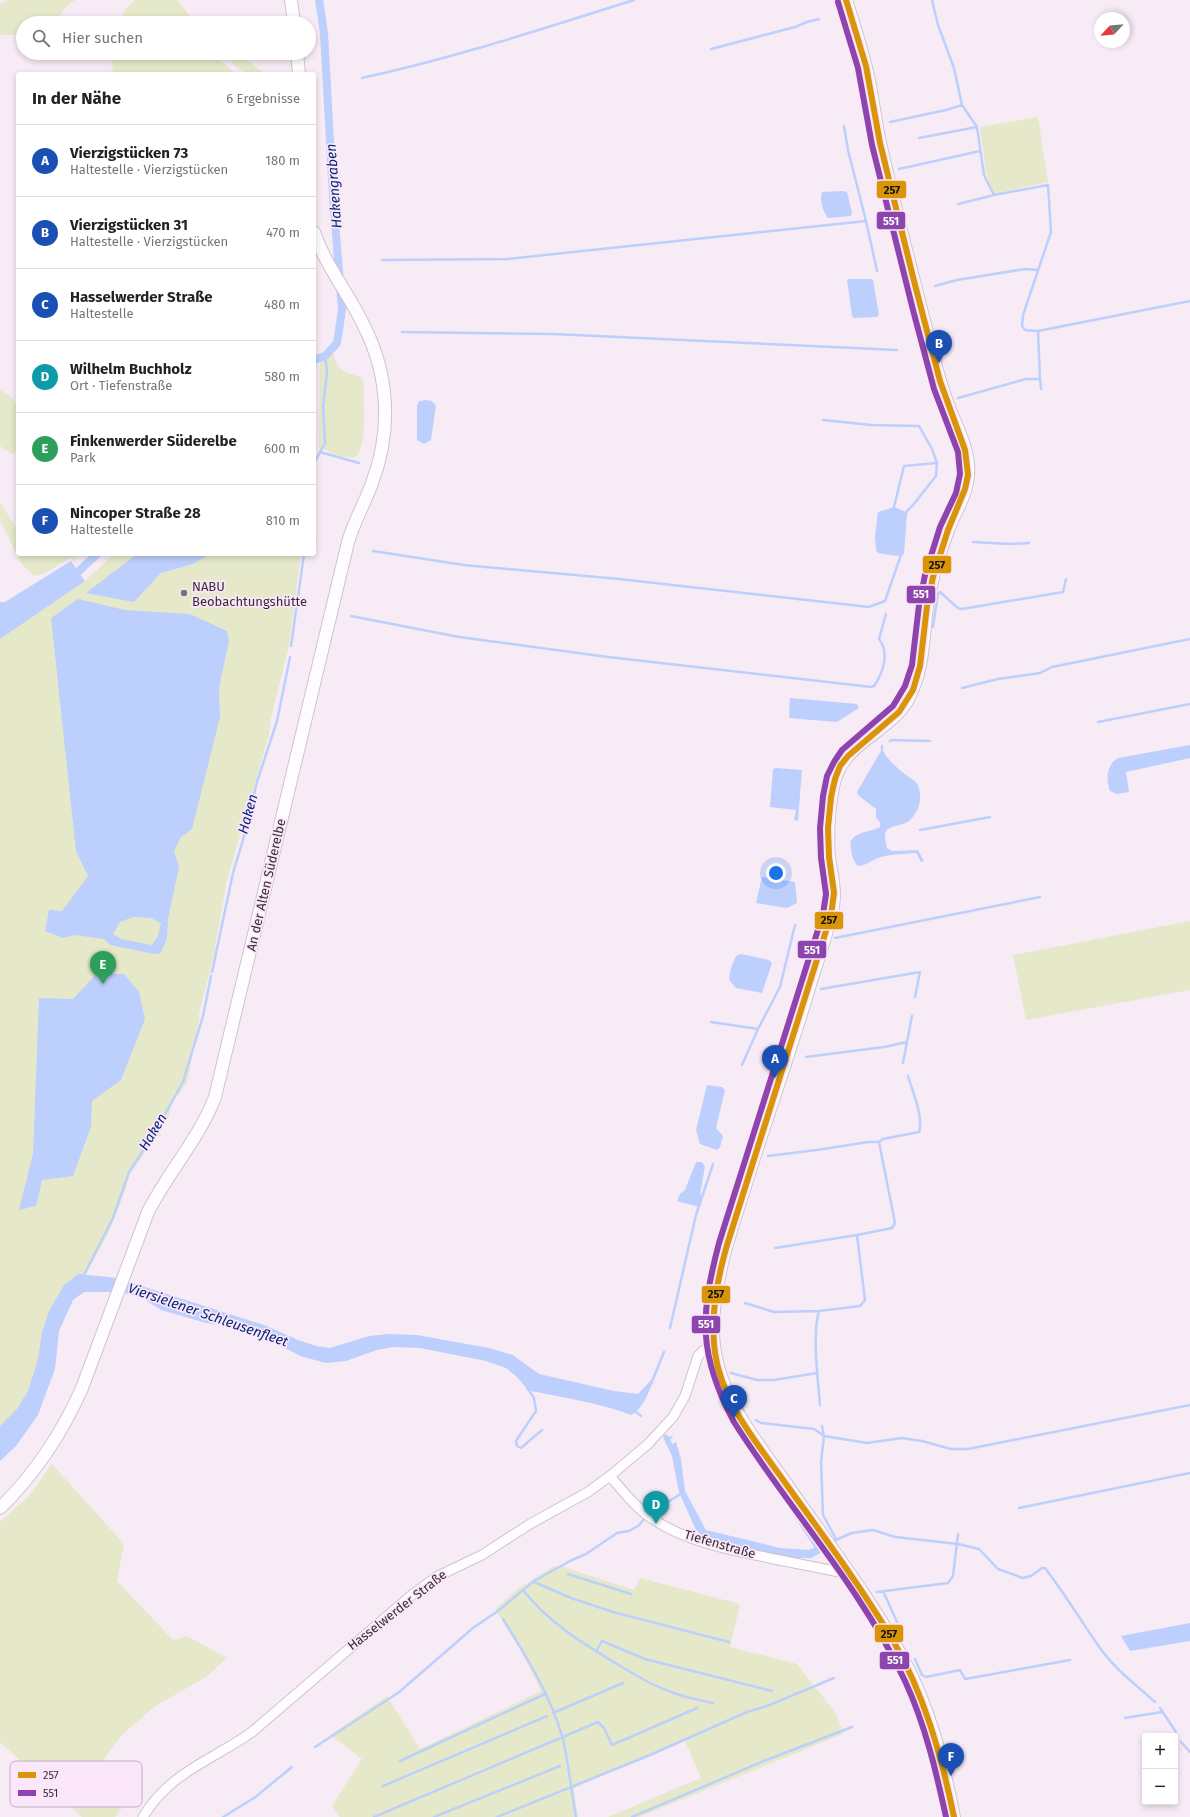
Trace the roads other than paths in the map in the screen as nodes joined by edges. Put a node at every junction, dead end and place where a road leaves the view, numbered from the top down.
1 (291, 0) edge
2 (846, 0) edge
3 (293, 16) edge
4 (298, 60) edge
5 (299, 72) edge
6 (316, 238) edge
7 (715, 1346) junction
8 (610, 1476) junction
9 (0, 1508) edge
10 (849, 1574) junction
11 (143, 1817) edge
12 (954, 1817) edge

1 - 3 main road
2 - 7 main road
4 - 5 main road
6 - 9 main road, An der Alten Süderelbe
7 - 8 street, Hasselwerder Straße
7 - 10 main road
8 - 10 street, Tiefenstraße
8 - 11 street, Hasselwerder Straße
10 - 12 main road

